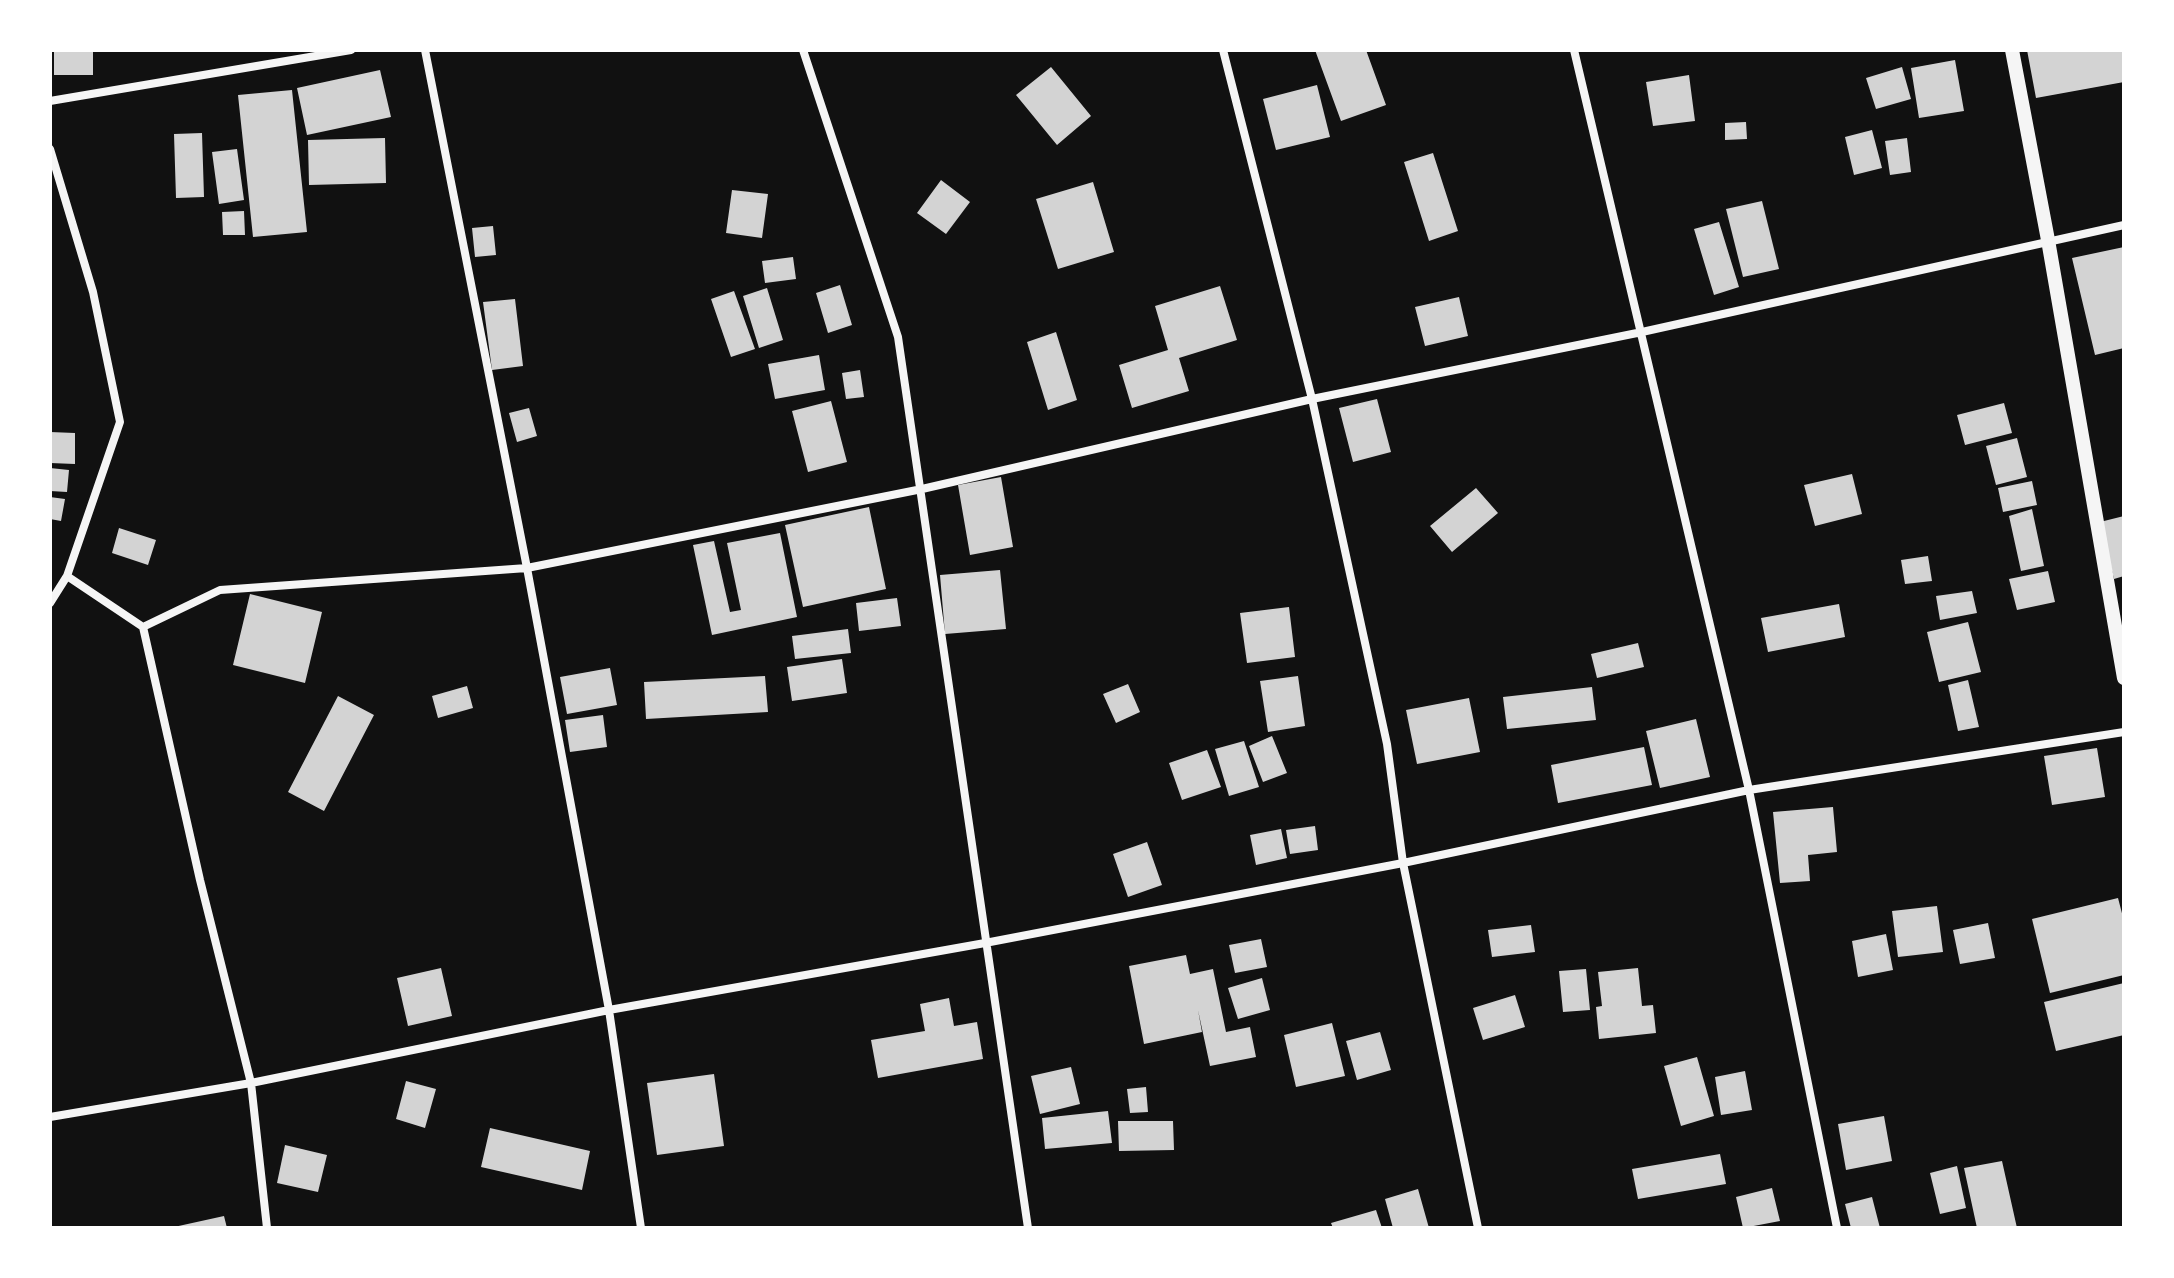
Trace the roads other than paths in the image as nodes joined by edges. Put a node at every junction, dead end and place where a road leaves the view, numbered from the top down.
1 (351, 50) edge
2 (425, 50) edge
3 (803, 50) edge
4 (1223, 50) edge
5 (1574, 50) edge
6 (2012, 50) edge
7 (50, 101) edge
8 (50, 149) edge
9 (2124, 225) edge
10 (2048, 240) junction
11 (1642, 332) junction
12 (1312, 399) junction
13 (922, 489) junction
14 (527, 568) junction
15 (67, 576) junction
16 (50, 603) edge
17 (143, 627) junction
18 (2124, 678) edge
19 (2124, 732) edge
20 (1749, 790) junction
21 (1403, 863) junction
22 (985, 943) junction
23 (609, 1010) junction
24 (251, 1083) junction
25 (50, 1117) edge
26 (267, 1228) edge
27 (641, 1228) edge
28 (1028, 1228) edge
29 (1478, 1228) edge
30 (1837, 1228) edge

1 - 7 street
2 - 14 street
3 - 13 street
4 - 12 street
5 - 11 street
6 - 10 street
8 - 15 street
9 - 10 street
10 - 11 street
10 - 18 street
11 - 12 street
11 - 20 street
12 - 13 street
12 - 21 street
13 - 14 street
13 - 22 street
14 - 17 street
14 - 23 street
15 - 16 street
15 - 17 street
17 - 24 street
19 - 20 street
20 - 21 street
20 - 30 street
21 - 22 street
21 - 29 street
22 - 23 street
22 - 28 street
23 - 24 street
23 - 27 street
24 - 25 street
24 - 26 street

